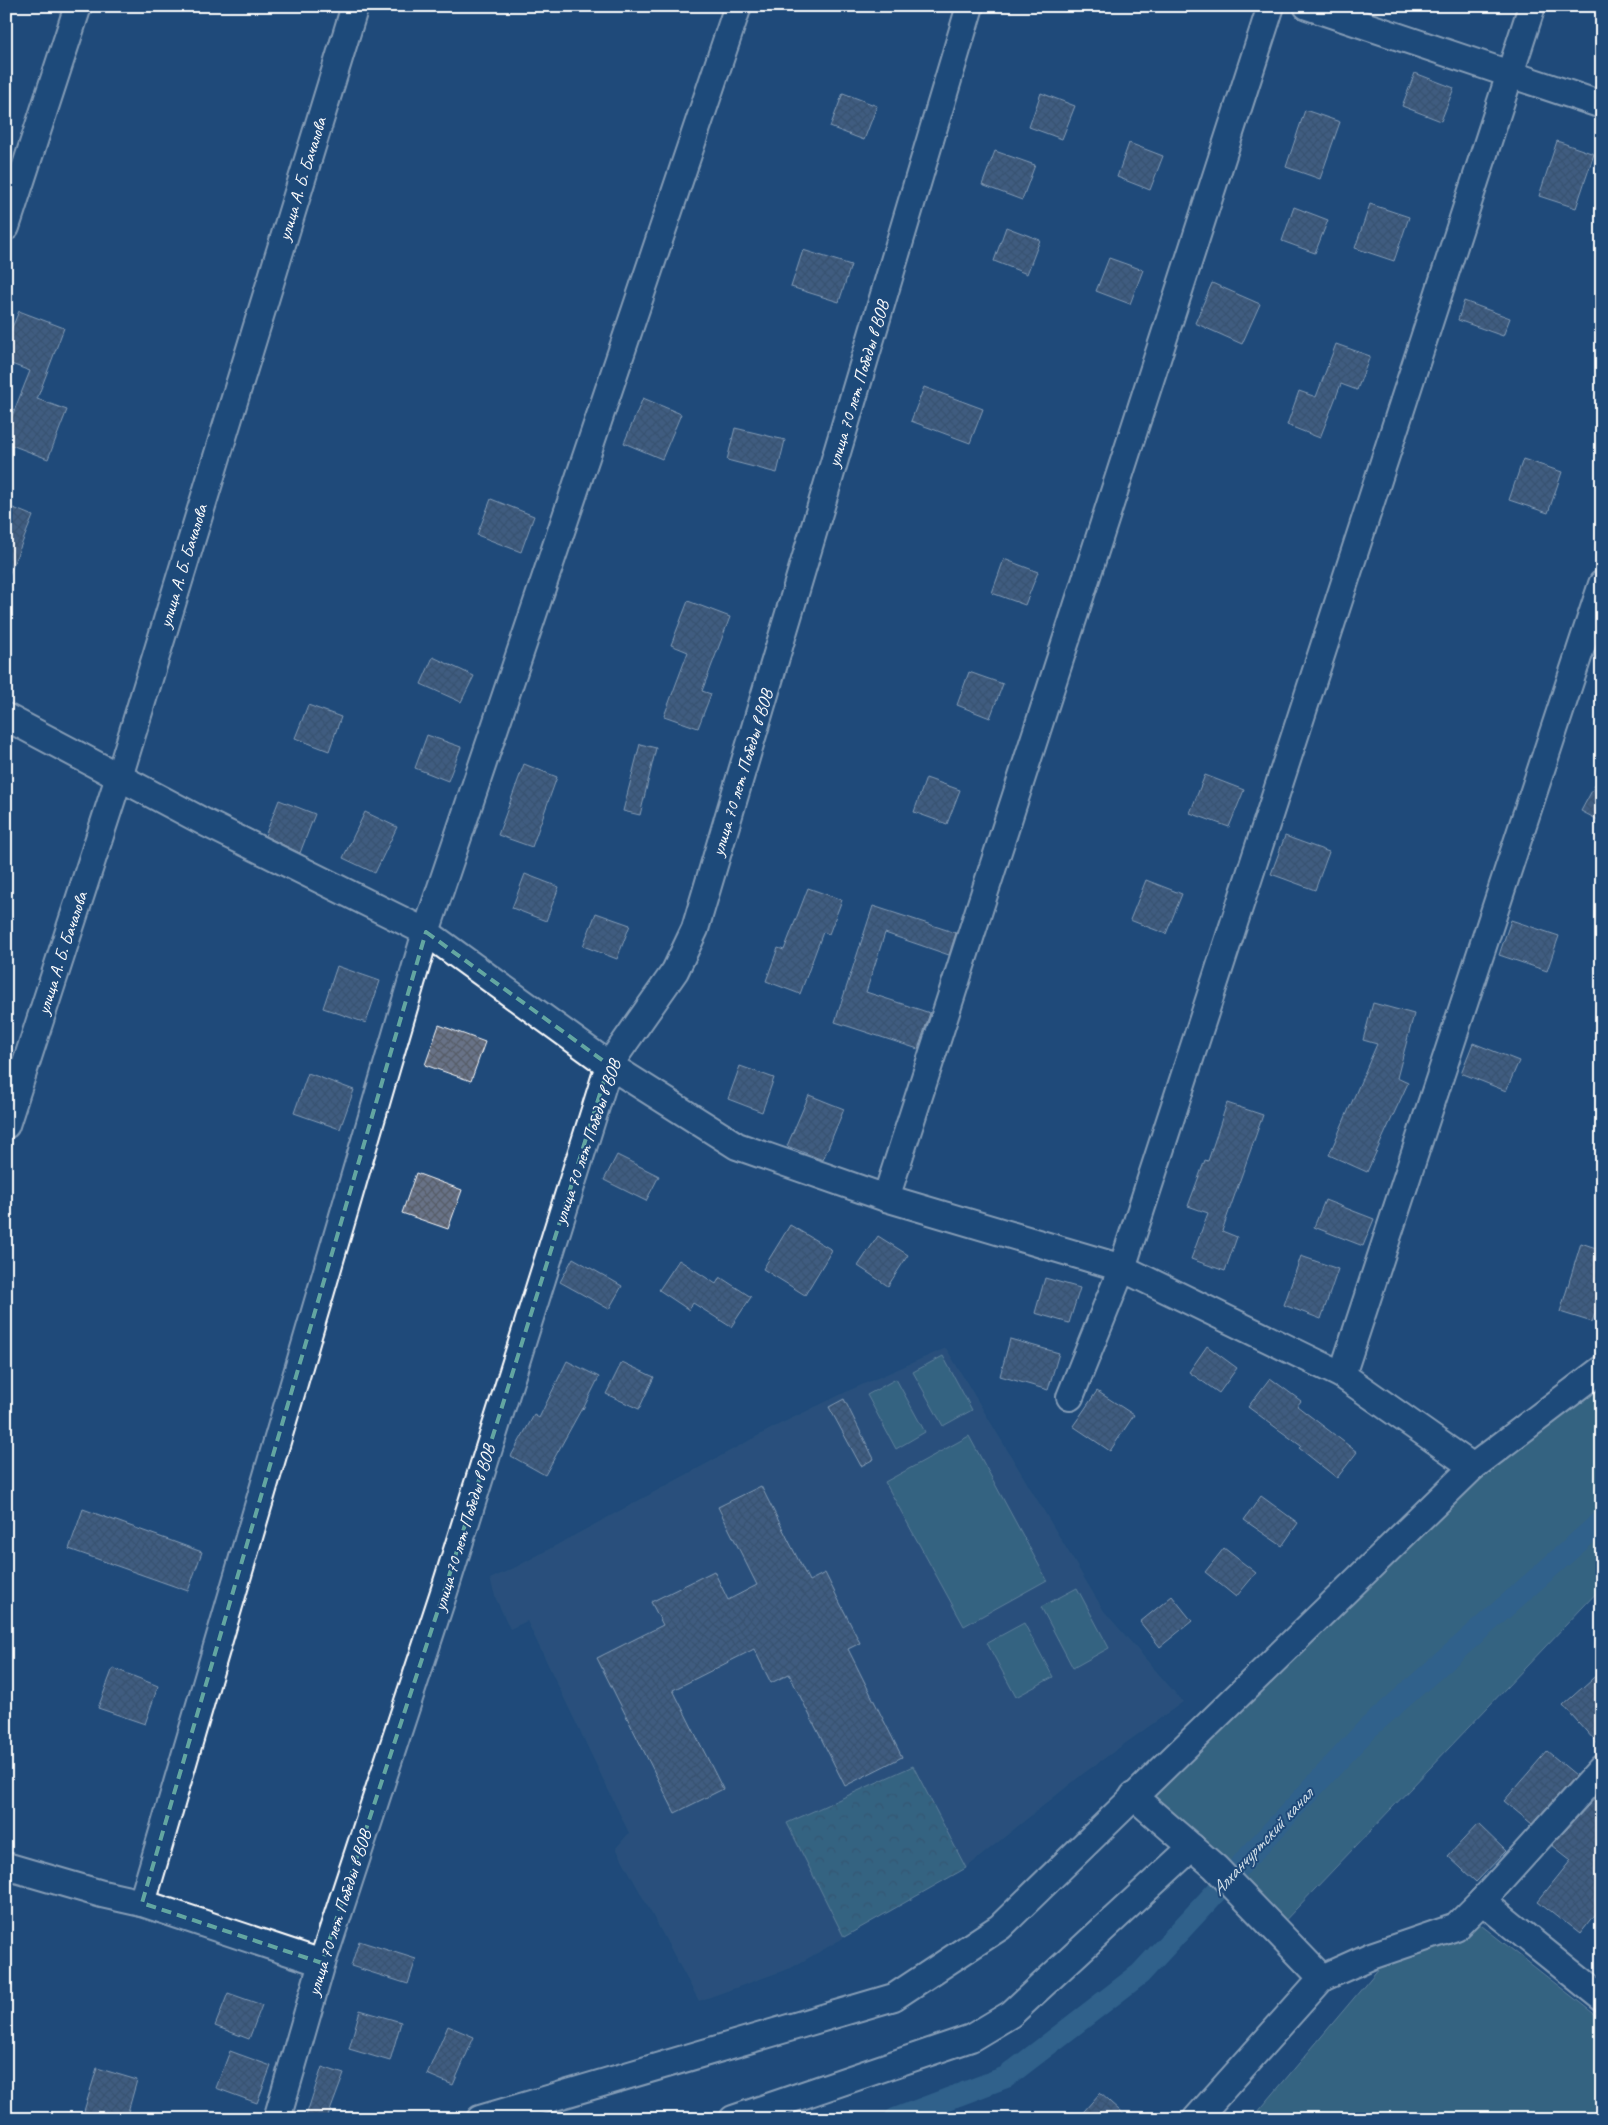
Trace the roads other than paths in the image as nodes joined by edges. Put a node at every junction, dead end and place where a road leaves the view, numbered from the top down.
1 (78, 6) edge
2 (355, 6) edge
3 (738, 6) edge
4 (970, 6) edge
5 (1271, 6) edge
6 (1307, 6) edge
7 (1532, 6) edge
8 (1510, 74) junction
9 (1602, 105) edge
10 (6, 227) edge
11 (1602, 584) edge
12 (6, 717) edge
13 (119, 777) junction
14 (426, 932) junction
15 (609, 1064) junction
16 (6, 1125) edge
17 (886, 1198) junction
18 (1122, 1268) junction
19 (1602, 1369) edge
20 (1342, 1375) junction
21 (1070, 1397) dead end
22 (1473, 1467) junction
23 (1602, 1768) edge
24 (1133, 1796) junction
25 (1192, 1847) junction
26 (6, 1866) edge
27 (1482, 1901) junction
28 (142, 1903) junction
29 (322, 1963) junction
30 (1322, 1978) junction
31 (1602, 1998) edge
32 (277, 2119) edge
33 (480, 2119) edge
34 (733, 2119) edge
35 (1196, 2119) edge

1 - 10 street
2 - 13 street, улица А. Б. Бачалова
3 - 14 street
4 - 15 street, улица 70 лет Победы в ВОВ
5 - 17 street
6 - 8 street
7 - 8 street
8 - 9 street
8 - 18 street
11 - 20 street
12 - 13 street
13 - 14 street
13 - 16 street, улица А. Б. Бачалова
14 - 15 street
14 - 28 street
15 - 17 street
15 - 29 street, улица 70 лет Победы в ВОВ
17 - 18 street
18 - 20 street
18 - 21 street
19 - 22 street
20 - 22 street
22 - 24 street
23 - 27 street
24 - 25 street
24 - 33 street
25 - 30 street
25 - 34 street
26 - 28 street
27 - 30 street
27 - 31 street
28 - 29 street
29 - 32 street, улица 70 лет Победы в ВОВ
30 - 35 street

